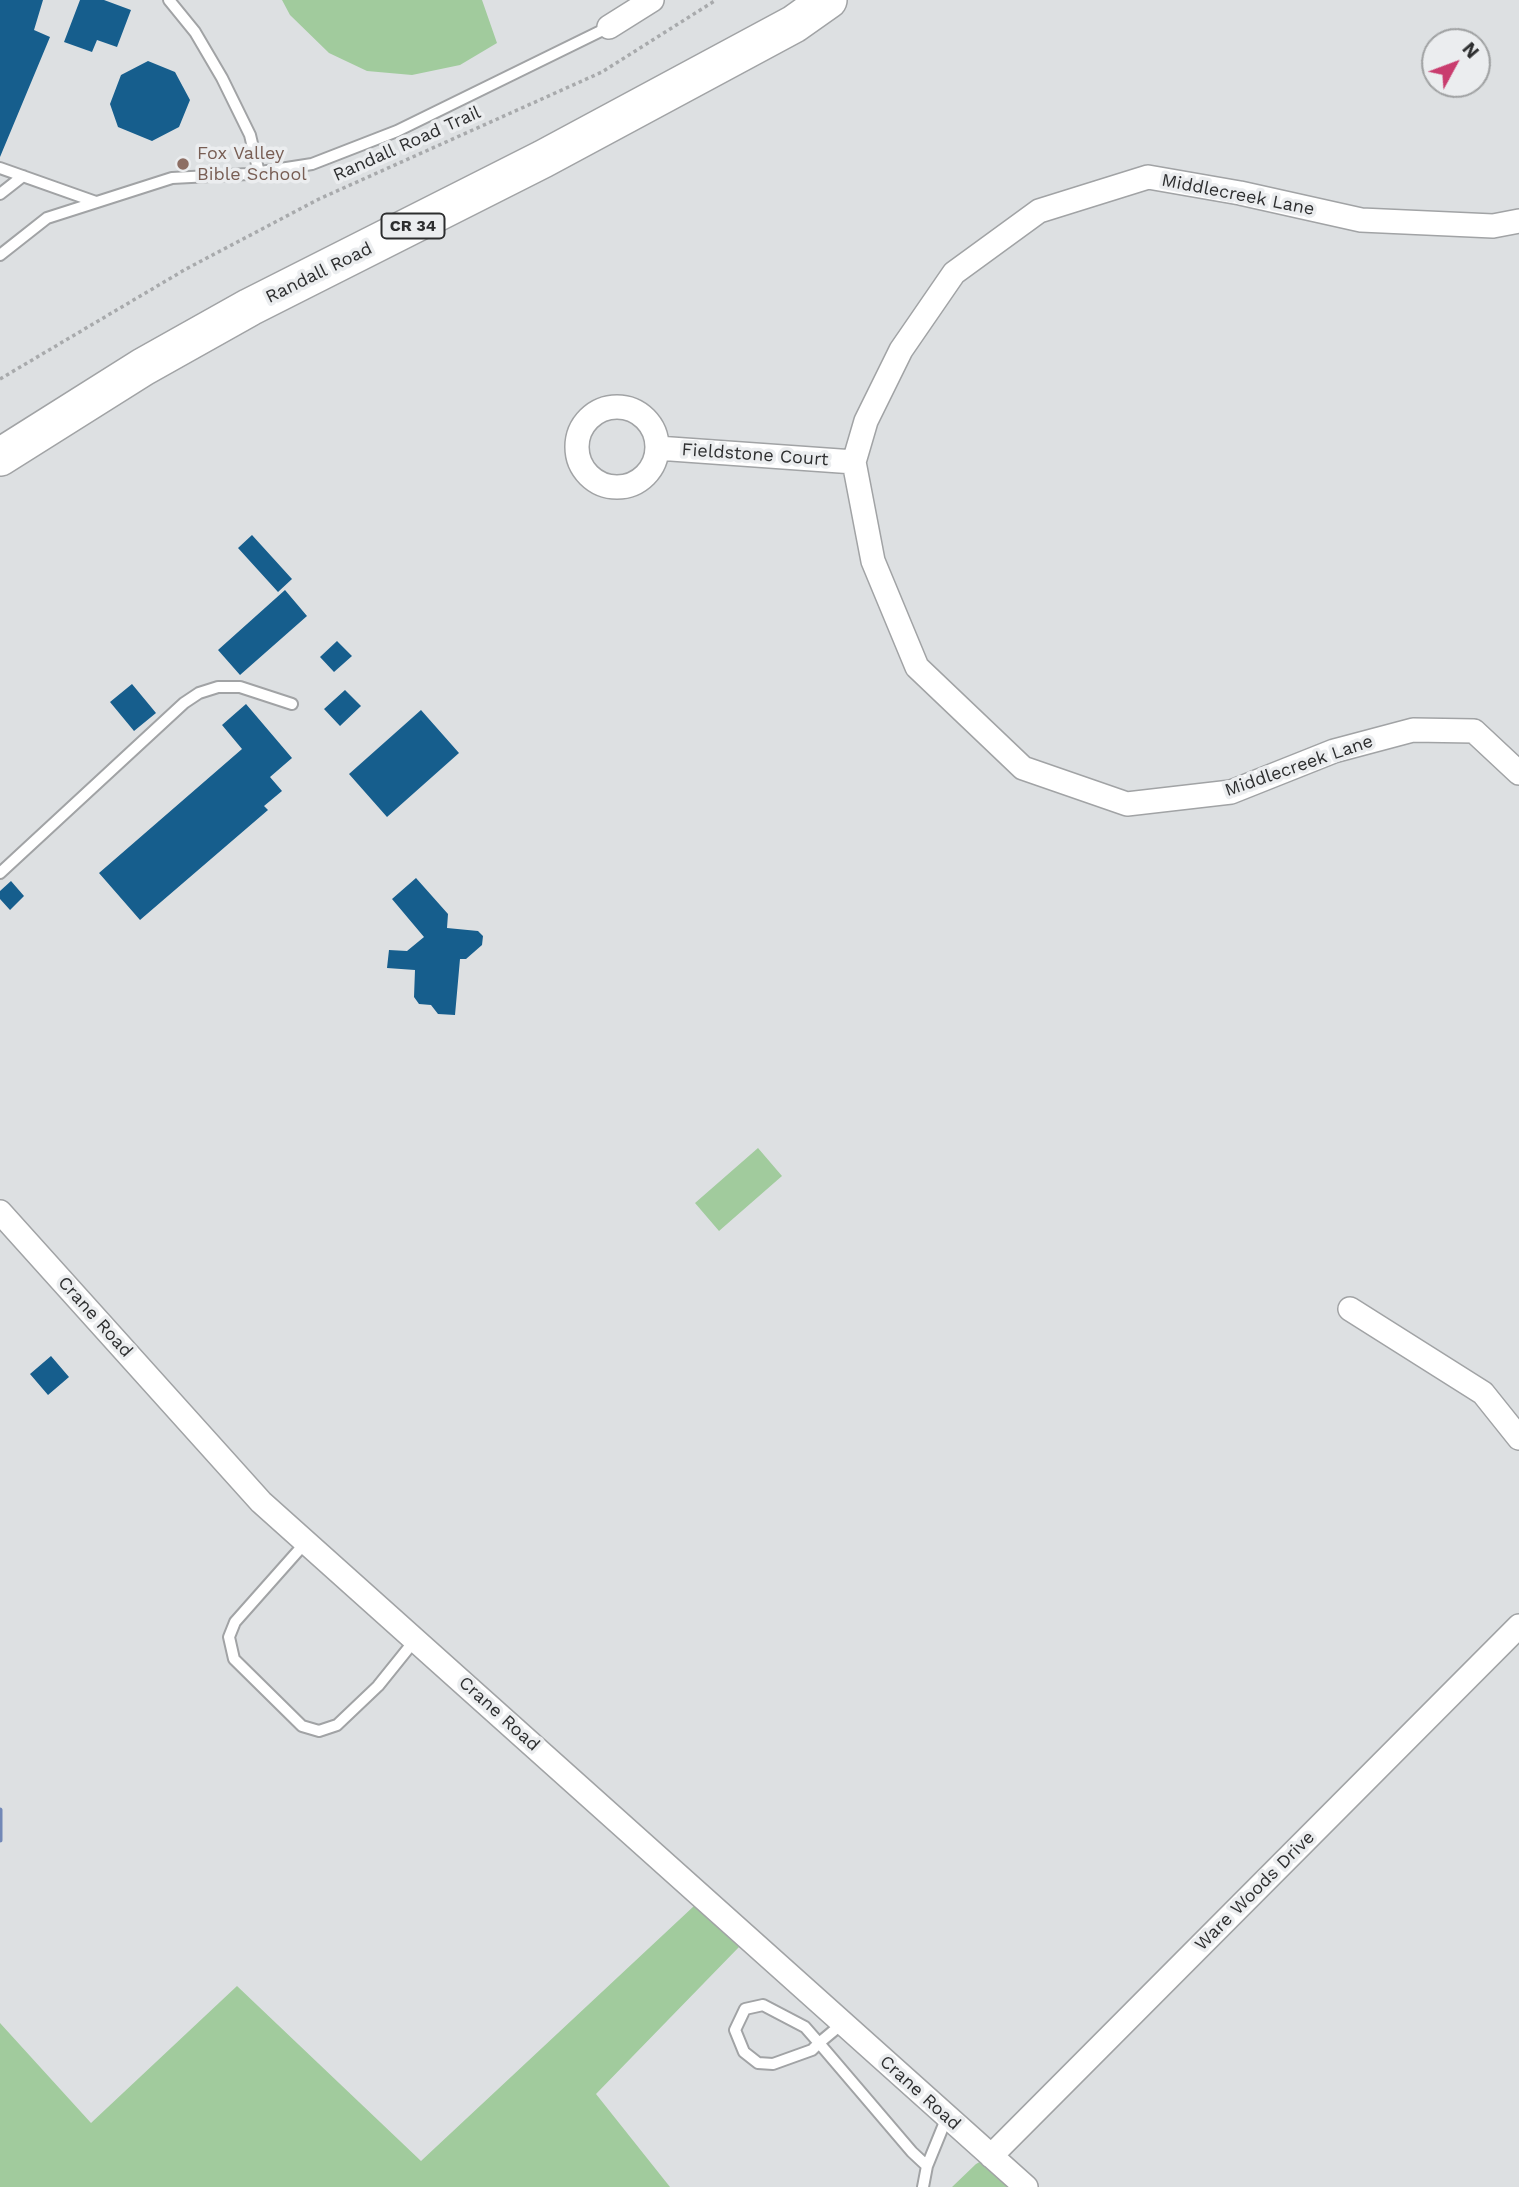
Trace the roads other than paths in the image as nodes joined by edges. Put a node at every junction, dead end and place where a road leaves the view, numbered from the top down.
1 (169, 0) edge
2 (652, 0) edge
3 (828, 0) edge
4 (609, 27) joint
5 (0, 168) edge
6 (259, 173) junction
7 (23, 176) junction
8 (0, 194) edge
9 (97, 203) junction
10 (1519, 220) edge
11 (0, 255) edge
12 (657, 448) dead end
13 (0, 457) edge
14 (854, 463) junction
15 (292, 704) dead end
16 (1519, 773) edge
17 (0, 873) edge
18 (0, 1212) edge
19 (1350, 1309) dead end
20 (1519, 1438) edge
21 (306, 1542) junction
22 (1519, 1626) edge
23 (415, 1640) junction
24 (843, 2023) junction
25 (819, 2043) junction
26 (947, 2117) junction
27 (991, 2156) junction
28 (927, 2166) junction
29 (923, 2187) edge
30 (1026, 2187) edge

1 - 6 lane
2 - 4 street
3 - 13 main road, Randall Road / CR 34
4 - 6 lane
5 - 7 lane
6 - 9 lane
7 - 8 lane
7 - 9 lane
9 - 11 lane
10 - 14 street, Middlecreek Lane
12 - 14 street, Fieldstone Court
14 - 16 street, Middlecreek Lane
15 - 17 lane
18 - 21 street, Crane Road
19 - 20 street
21 - 23 street, Crane Road
21 - 23 lane
22 - 27 street, Ware Woods Drive
23 - 24 street, Crane Road
24 - 25 lane
24 - 26 street, Crane Road
25 - 25 lane
25 - 28 lane
26 - 27 street, Crane Road
26 - 28 lane
27 - 30 street, Crane Road
28 - 29 lane

